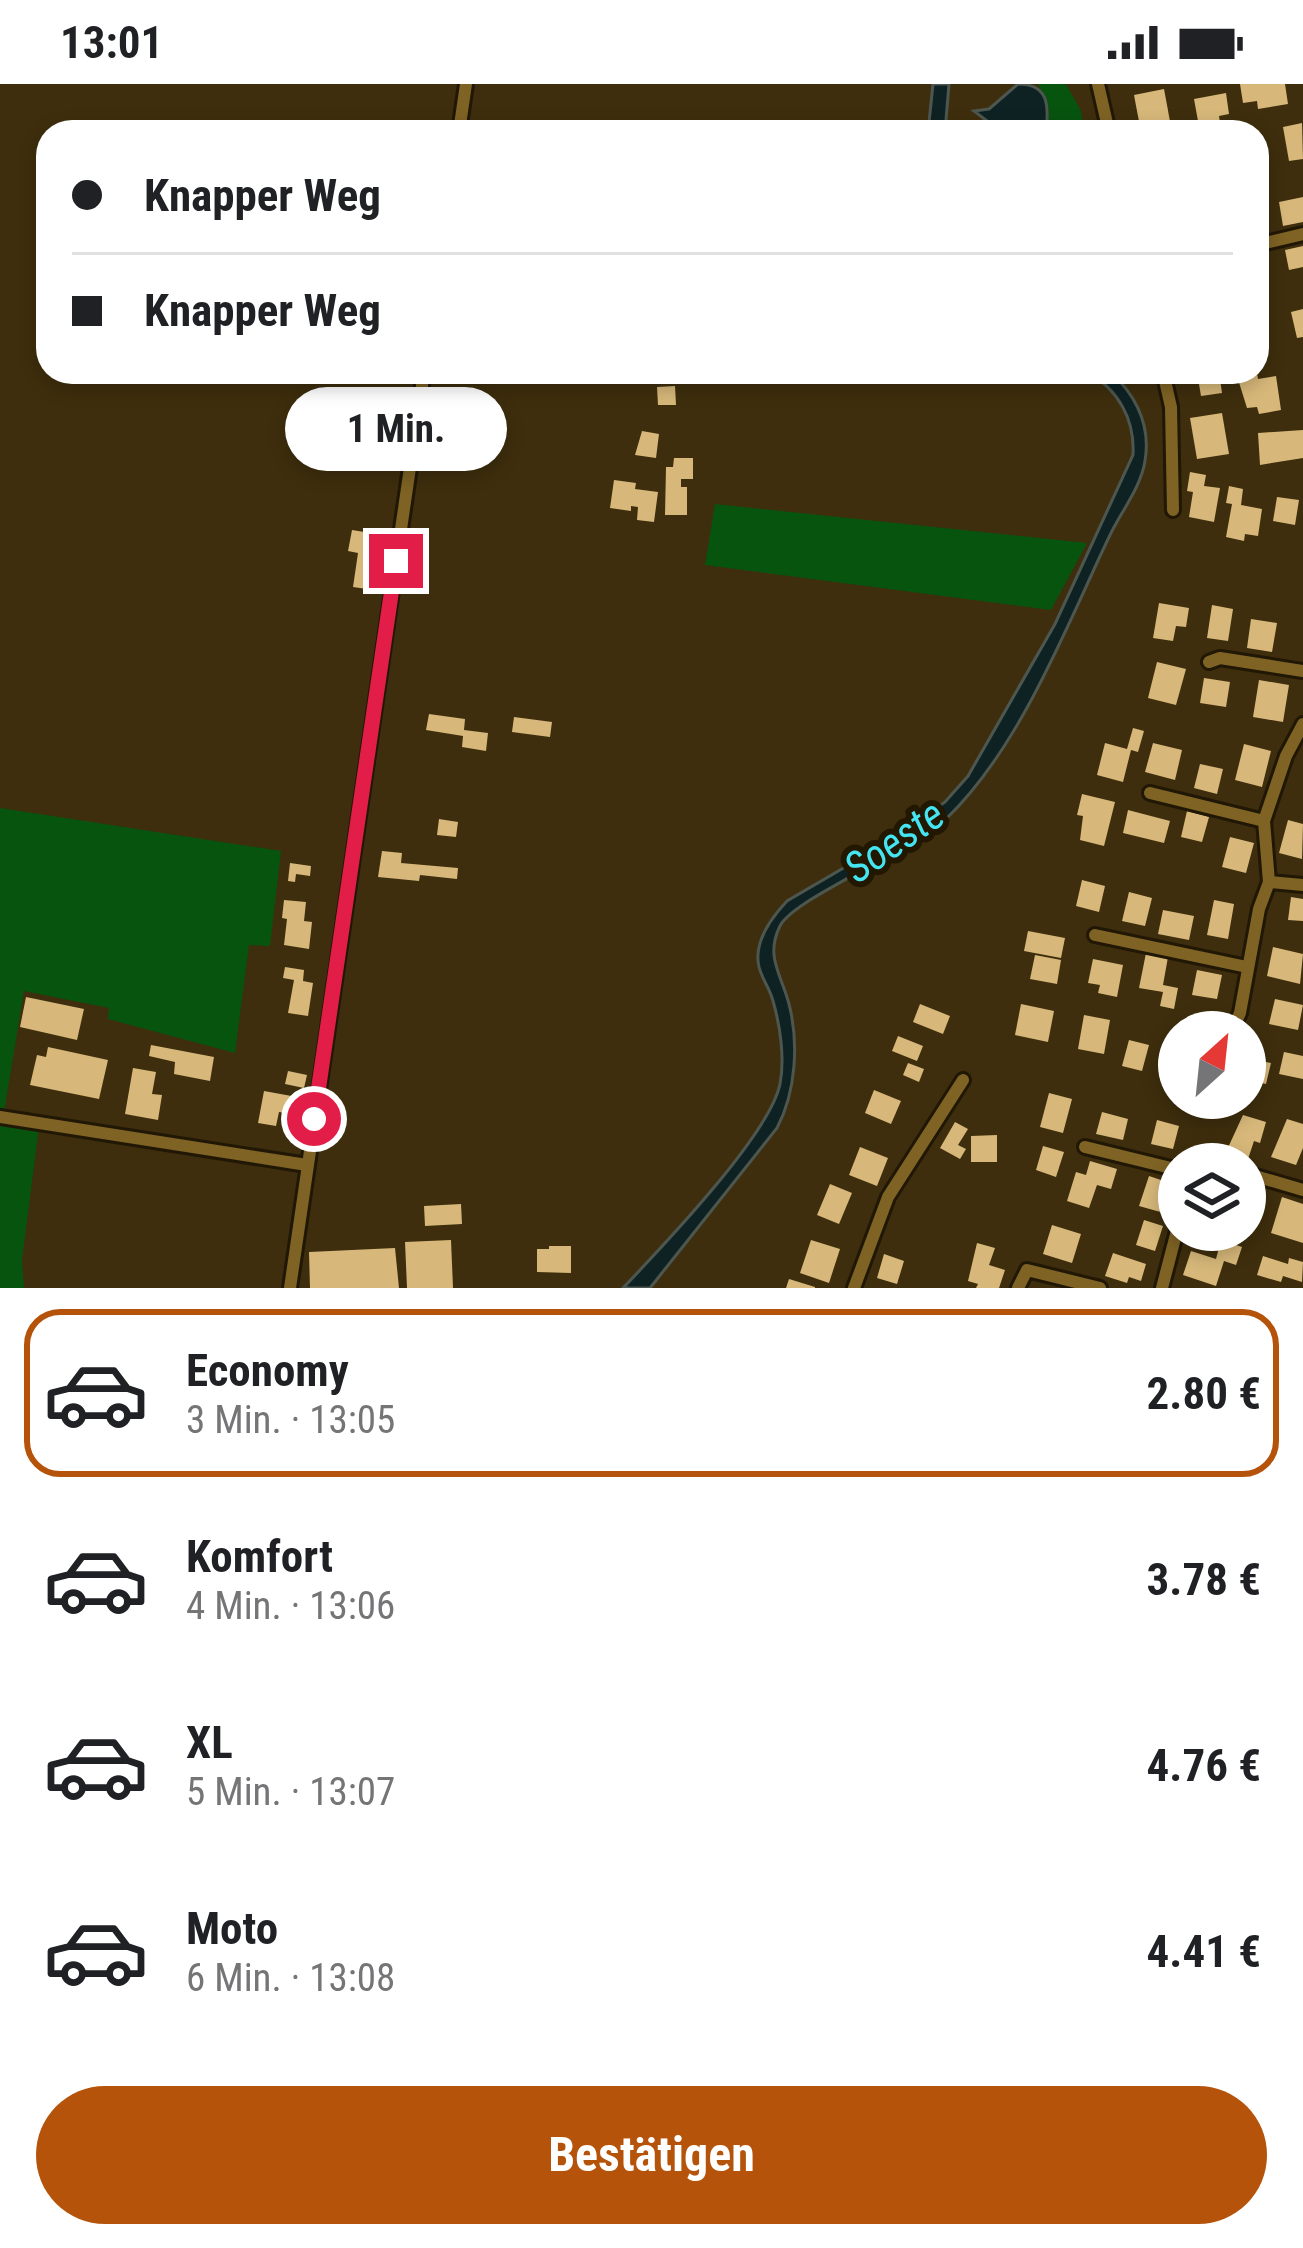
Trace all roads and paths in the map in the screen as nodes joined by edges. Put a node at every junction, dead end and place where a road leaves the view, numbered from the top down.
1 (466, 84) edge
2 (1099, 84) edge
3 (461, 120) edge
4 (1106, 120) edge
5 (1303, 234) edge
6 (1269, 241) edge
7 (422, 384) edge
8 (1166, 384) edge
9 (1173, 510) dead end
10 (1209, 662) dead end
11 (1303, 671) edge
12 (1303, 724) edge
13 (1150, 794) dead end
14 (1264, 821) junction
15 (1269, 883) junction
16 (1303, 885) edge
17 (1095, 935) dead end
18 (1247, 967) junction
19 (1240, 1011) edge
20 (963, 1080) dead end
21 (0, 1117) edge
22 (1085, 1147) dead end
23 (307, 1165) junction
24 (1158, 1165) edge
25 (1266, 1179) edge
26 (1303, 1190) edge
27 (1172, 1251) edge
28 (290, 1288) edge
29 (854, 1288) edge
30 (1018, 1288) edge
31 (1100, 1288) edge
32 (1162, 1288) edge

1 - 3 street
2 - 4 street
5 - 6 street
7 - 23 street
8 - 9 street
10 - 11 street
12 - 14 street
13 - 14 street
14 - 15 street
15 - 16 street
15 - 18 street
17 - 18 street
18 - 19 street
20 - 29 street
21 - 23 street
22 - 24 street
23 - 28 street
25 - 26 street
27 - 32 street
30 - 31 street

